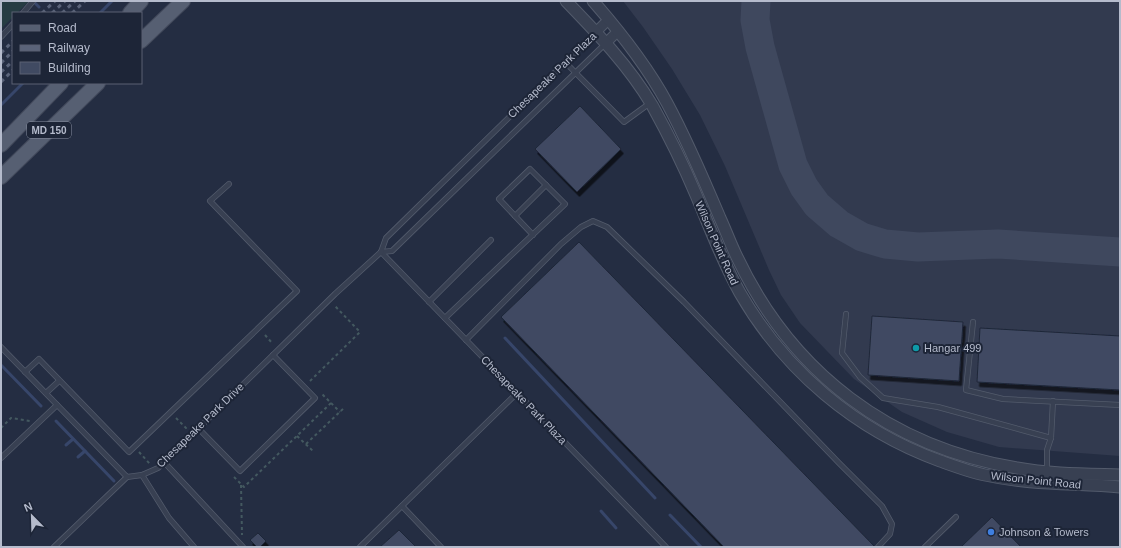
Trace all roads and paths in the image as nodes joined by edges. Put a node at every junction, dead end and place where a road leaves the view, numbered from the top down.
1 (33, 1) edge
2 (141, 1) edge
3 (183, 1) edge
4 (566, 1) edge
5 (593, 1) edge
6 (24, 12) edge
7 (131, 12) edge
8 (609, 19) junction
9 (12, 25) edge
10 (618, 31) junction
11 (596, 32) junction
12 (1, 37) edge
13 (142, 40) edge
14 (606, 43) junction
15 (565, 62) junction
16 (576, 73) junction
17 (60, 84) edge
18 (97, 84) edge
19 (650, 103) junction
20 (3, 144) edge
21 (1, 177) edge
22 (229, 184) dead end
23 (546, 185) junction
24 (515, 216) junction
25 (533, 235) junction
26 (492, 240) dead end
27 (381, 252) junction
28 (329, 300) junction
29 (429, 302) junction
30 (846, 314) dead end
31 (445, 318) junction
32 (973, 322) dead end
33 (265, 335) dead end
34 (466, 340) junction
35 (1, 347) edge
36 (279, 349) junction
37 (273, 355) junction
38 (25, 372) junction
39 (60, 381) junction
40 (310, 381) dead end
41 (320, 392) dead end
42 (46, 393) junction
43 (517, 393) junction
44 (1053, 401) junction
45 (331, 403) junction
46 (1120, 404) edge
47 (57, 405) junction
48 (345, 407) dead end
49 (340, 412) junction
50 (176, 418) dead end
51 (32, 422) dead end
52 (1, 428) edge
53 (198, 428) junction
54 (192, 434) junction
55 (297, 436) junction
56 (1051, 438) junction
57 (306, 444) junction
58 (139, 452) dead end
59 (314, 452) dead end
60 (1, 458) edge
61 (164, 462) junction
62 (155, 469) junction
63 (1047, 472) junction
64 (230, 473) dead end
65 (142, 475) junction
66 (1120, 475) edge
67 (127, 477) junction
68 (1046, 483) junction
69 (241, 484) junction
70 (1120, 487) edge
71 (402, 506) junction
72 (956, 516) dead end
73 (54, 547) edge
74 (194, 547) edge
75 (242, 547) edge
76 (360, 547) edge
77 (441, 547) edge
78 (666, 547) edge
79 (878, 547) edge
80 (925, 547) edge

1 - 6 lane
2 - 7 main road
3 - 13 main road
4 - 11 street, Wilson Point Road
5 - 8 street, Wilson Point Road
8 - 10 street, Wilson Point Road
8 - 11 street, Chesapeake Park Plaza
9 - 12 lane
10 - 14 street, Chesapeake Park Plaza
10 - 63 street, Wilson Point Road
11 - 14 street, Wilson Point Road
11 - 15 lane, Chesapeake Park Plaza
14 - 16 lane, Chesapeake Park Plaza
14 - 19 street, Wilson Point Road
15 - 16 lane
15 - 27 lane, Chesapeake Park Plaza
16 - 19 lane
16 - 27 lane, Chesapeake Park Plaza
17 - 20 main road, MD 150
18 - 21 main road, MD 150
19 - 68 street, Wilson Point Road
22 - 39 lane
23 - 24 lane
23 - 24 lane
23 - 25 lane
24 - 25 lane
25 - 31 lane
26 - 29 lane
27 - 28 lane, Chesapeake Park Drive
27 - 29 lane, Chesapeake Park Plaza
28 - 36 lane, Chesapeake Park Drive
28 - 40 path
29 - 31 lane, Chesapeake Park Plaza
30 - 56 lane
31 - 34 lane, Chesapeake Park Plaza
32 - 44 lane
33 - 36 path
34 - 43 lane, Chesapeake Park Plaza
34 - 79 lane
35 - 38 lane
36 - 37 lane, Chesapeake Park Drive
37 - 53 lane, Chesapeake Park Drive
37 - 53 lane
38 - 39 lane
38 - 42 lane
39 - 42 lane
41 - 45 path
42 - 47 lane
43 - 71 lane
43 - 78 lane, Chesapeake Park Plaza
44 - 46 lane
44 - 56 lane
45 - 49 path
45 - 55 path
47 - 60 lane
47 - 67 lane
48 - 49 path
49 - 57 path
50 - 54 path
51 - 52 path
53 - 54 lane, Chesapeake Park Drive
54 - 61 lane, Chesapeake Park Drive
55 - 57 path
55 - 69 path
56 - 63 lane
57 - 59 path
58 - 62 path
61 - 62 lane, Chesapeake Park Drive
61 - 75 lane
62 - 65 lane, Chesapeake Park Drive
63 - 66 street, Wilson Point Road
63 - 68 lane
64 - 69 path
65 - 67 lane, Chesapeake Park Drive
65 - 74 lane
67 - 73 lane
68 - 70 street, Wilson Point Road
69 - 75 path
71 - 76 lane
71 - 77 lane
72 - 80 lane

